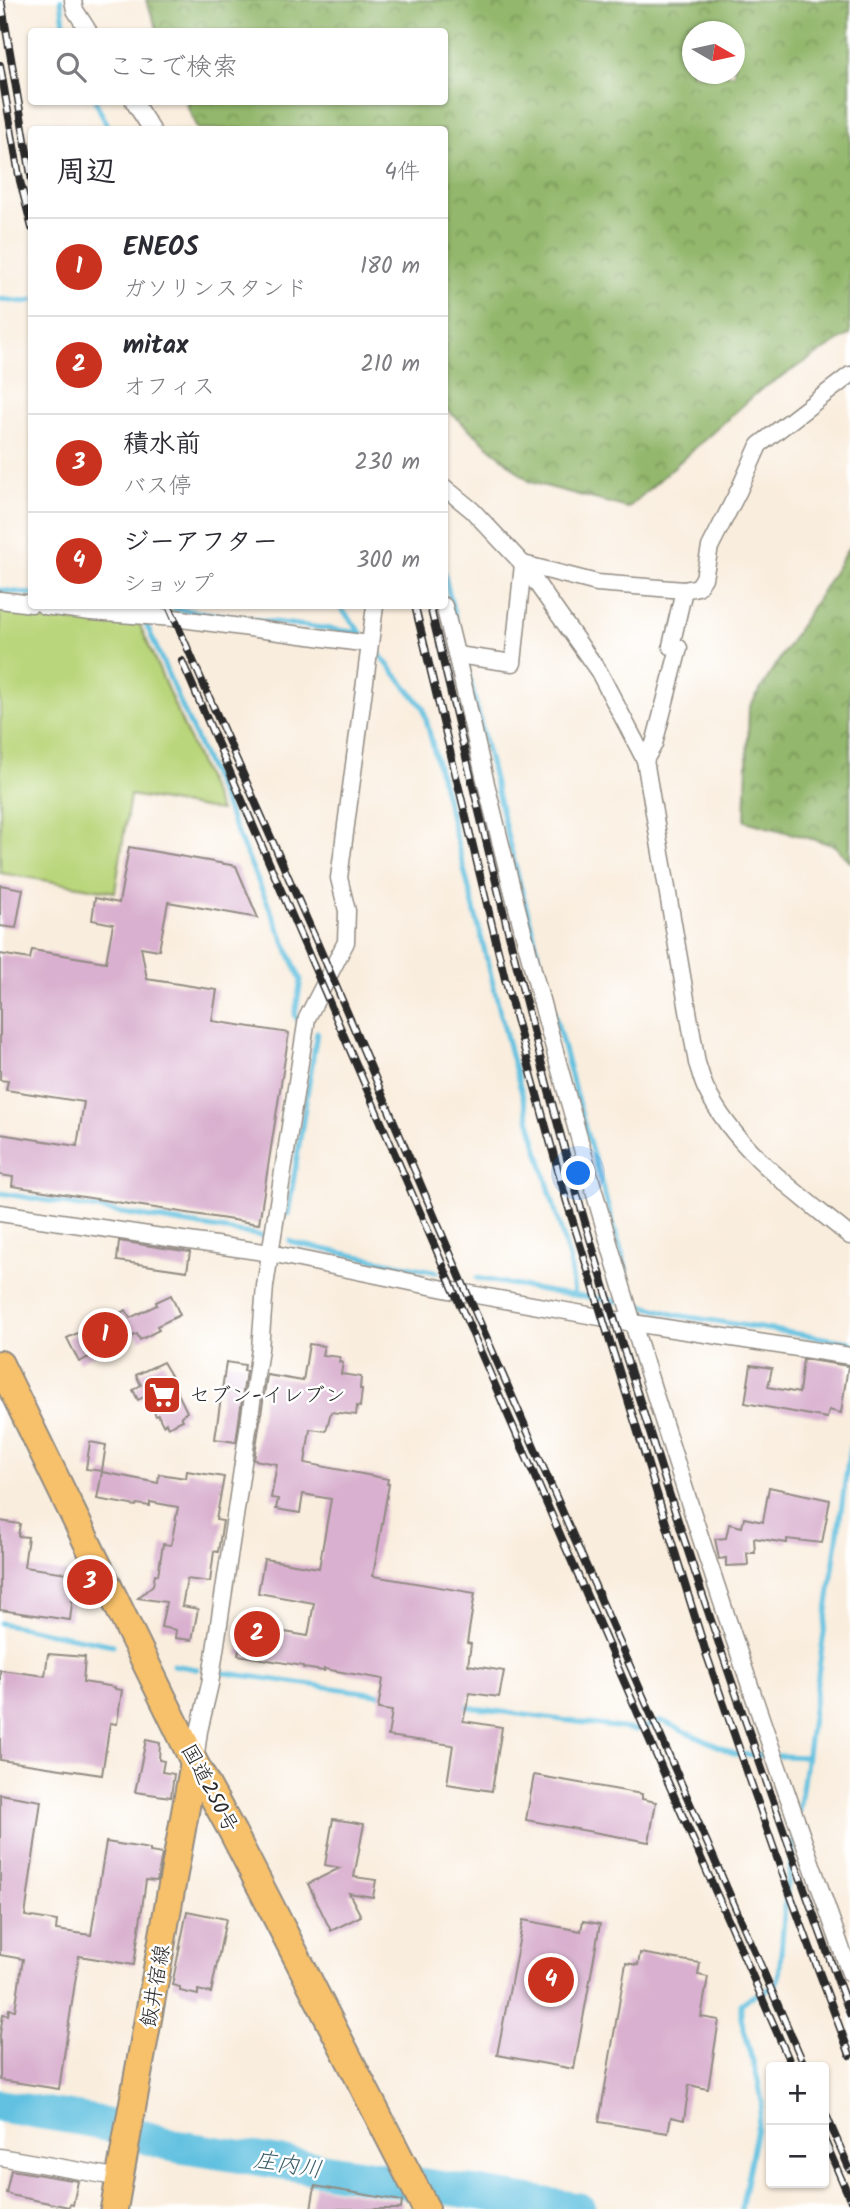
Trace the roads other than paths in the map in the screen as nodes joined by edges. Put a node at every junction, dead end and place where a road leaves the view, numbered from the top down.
1 (73, 0) edge
2 (86, 28) edge
3 (136, 105) edge
4 (149, 126) edge
5 (850, 375) edge
6 (448, 489) edge
7 (523, 564) junction
8 (684, 590) junction
9 (0, 600) edge
10 (28, 604) edge
11 (77, 609) edge
12 (375, 609) edge
13 (445, 609) edge
14 (369, 644) junction
15 (463, 656) junction
16 (645, 760) junction
17 (0, 1213) edge
18 (850, 1237) edge
19 (271, 1253) junction
20 (630, 1310) junction
21 (850, 1356) edge
22 (0, 1364) edge
23 (194, 1762) junction
24 (233, 1833) junction
25 (181, 1838) junction
26 (850, 1973) edge
27 (0, 2157) edge
28 (123, 2168) junction
29 (423, 2204) edge
30 (114, 2209) edge

1 - 2 street
3 - 4 street
5 - 8 street
6 - 7 street
7 - 8 street
7 - 15 street
7 - 16 street
8 - 16 street
9 - 10 street
11 - 14 street
12 - 14 street
13 - 15 street
14 - 19 street
15 - 20 street
16 - 18 street
17 - 19 street
19 - 20 street
19 - 23 street
20 - 21 street
20 - 26 street
22 - 23 main road, 国道250号
23 - 24 main road, 国道250号
23 - 25 main road, 飯井宿線
24 - 25 main road
24 - 29 main road, 国道250号
25 - 28 main road, 飯井宿線
27 - 28 street
28 - 30 main road, 飯井宿線

